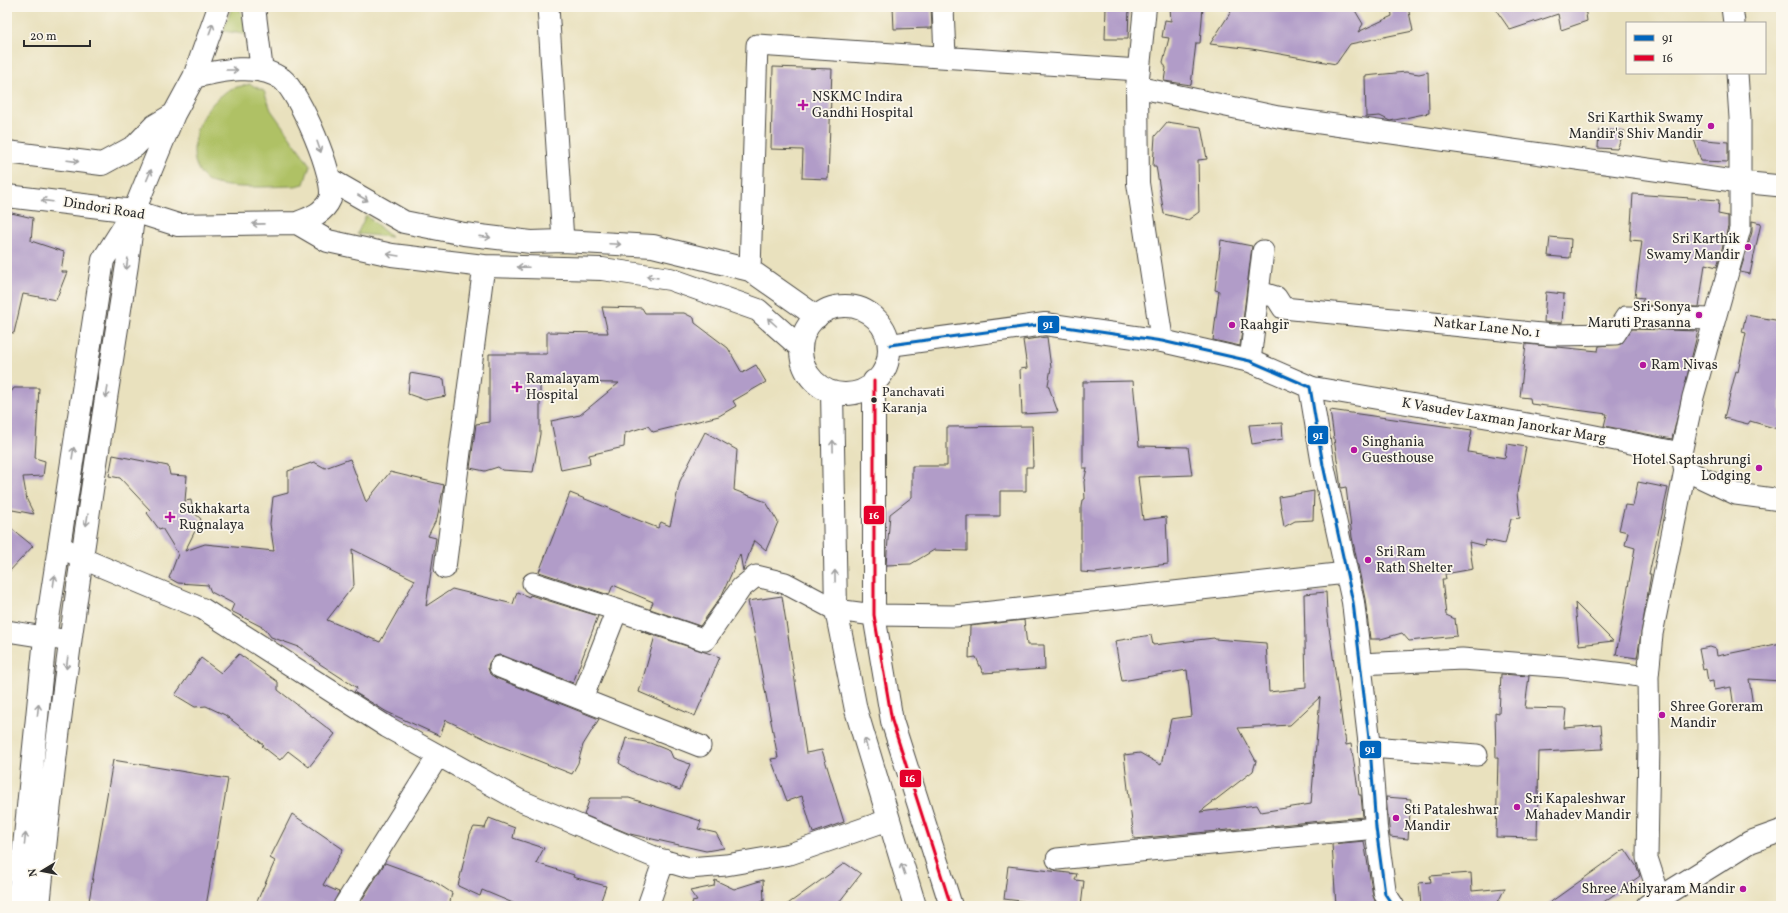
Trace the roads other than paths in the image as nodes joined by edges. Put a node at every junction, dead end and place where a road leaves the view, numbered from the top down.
1 (219, 7) edge
2 (254, 7) edge
3 (548, 7) edge
4 (943, 7) edge
5 (1145, 7) edge
6 (1732, 7) edge
7 (1734, 22) edge
8 (945, 57) junction
9 (262, 71) junction
10 (1737, 74) edge
11 (194, 77) junction
12 (1138, 79) junction
13 (174, 114) junction
14 (7, 152) edge
15 (329, 179) junction
16 (1740, 182) junction
17 (1781, 186) edge
18 (7, 196) edge
19 (134, 211) junction
20 (297, 223) junction
21 (563, 241) junction
22 (1263, 251) dead end
23 (484, 266) junction
24 (750, 270) junction
25 (1258, 292) junction
26 (817, 317) junction
27 (1714, 320) junction
28 (1162, 341) junction
29 (890, 345) junction
30 (801, 348) junction
31 (1250, 361) junction
32 (874, 381) junction
33 (1310, 387) junction
34 (832, 392) junction
35 (1683, 462) junction
36 (1781, 500) edge
37 (59, 545) junction
38 (81, 558) junction
39 (445, 568) dead end
40 (1346, 573) junction
41 (533, 583) dead end
42 (617, 610) junction
43 (836, 610) junction
44 (874, 615) junction
45 (7, 631) edge
46 (45, 638) junction
47 (70, 642) junction
48 (1360, 664) junction
49 (500, 667) dead end
50 (1648, 677) junction
51 (582, 699) junction
52 (700, 746) dead end
53 (1370, 746) junction
54 (1477, 755) dead end
55 (438, 756) junction
56 (888, 820) junction
57 (1376, 828) junction
58 (1781, 831) edge
59 (1057, 859) dead end
60 (664, 860) junction
61 (1653, 902) edge
62 (18, 906) edge
63 (39, 906) edge
64 (344, 906) edge
65 (648, 906) edge
66 (915, 906) edge
67 (951, 906) edge
68 (1393, 906) edge

11 -> 1 main road
2 - 9 main road
3 - 21 street
4 - 8 street
5 - 12 main road
6 - 7 street
8 - 12 street
8 - 24 street
11 -> 9 main road
9 -> 15 main road
10 - 16 street
11 - 13 main road
12 - 16 street
12 - 28 main road
14 -> 13 main road
19 -> 13 main road
15 - 20 main road
15 -> 21 main road
16 - 17 street
16 - 27 street
19 -> 18 main road, Dindori Road
20 -> 19 main road, Dindori Road
37 -> 19 main road
19 -> 38 main road
23 -> 20 main road
21 -> 24 main road
22 - 25 street
30 -> 23 main road
23 - 39 street
24 - 26 main road
25 - 27 street, Natkar Lane No. 1
25 - 31 street
26 - 29 main road
26 - 30 main road
27 - 35 street
28 - 29 main road
28 - 31 main road
29 - 32 main road
30 - 34 main road
31 - 33 main road
32 - 34 main road
32 - 44 main road
33 - 35 street, K Vasudev Laxman Janorkar Marg
33 - 40 main road
43 -> 34 main road
35 - 36 street, K Vasudev Laxman Janorkar Marg
35 - 50 street
37 - 38 street
46 -> 37 main road
38 - 47 main road
38 - 55 street
40 - 44 street
40 - 48 main road
41 - 42 street
42 - 43 street
42 - 51 street
43 - 44 street
56 -> 43 main road
44 - 67 main road
45 - 46 street
46 - 47 street
62 -> 46 main road
47 -> 63 main road
48 - 50 street
48 - 53 main road
49 - 51 street
50 - 61 street
51 - 52 street
53 - 54 street
53 - 57 main road
55 - 60 street
55 - 64 street
56 - 60 street
66 -> 56 main road
57 - 59 street
57 - 68 main road
58 - 61 main road
60 - 65 street

